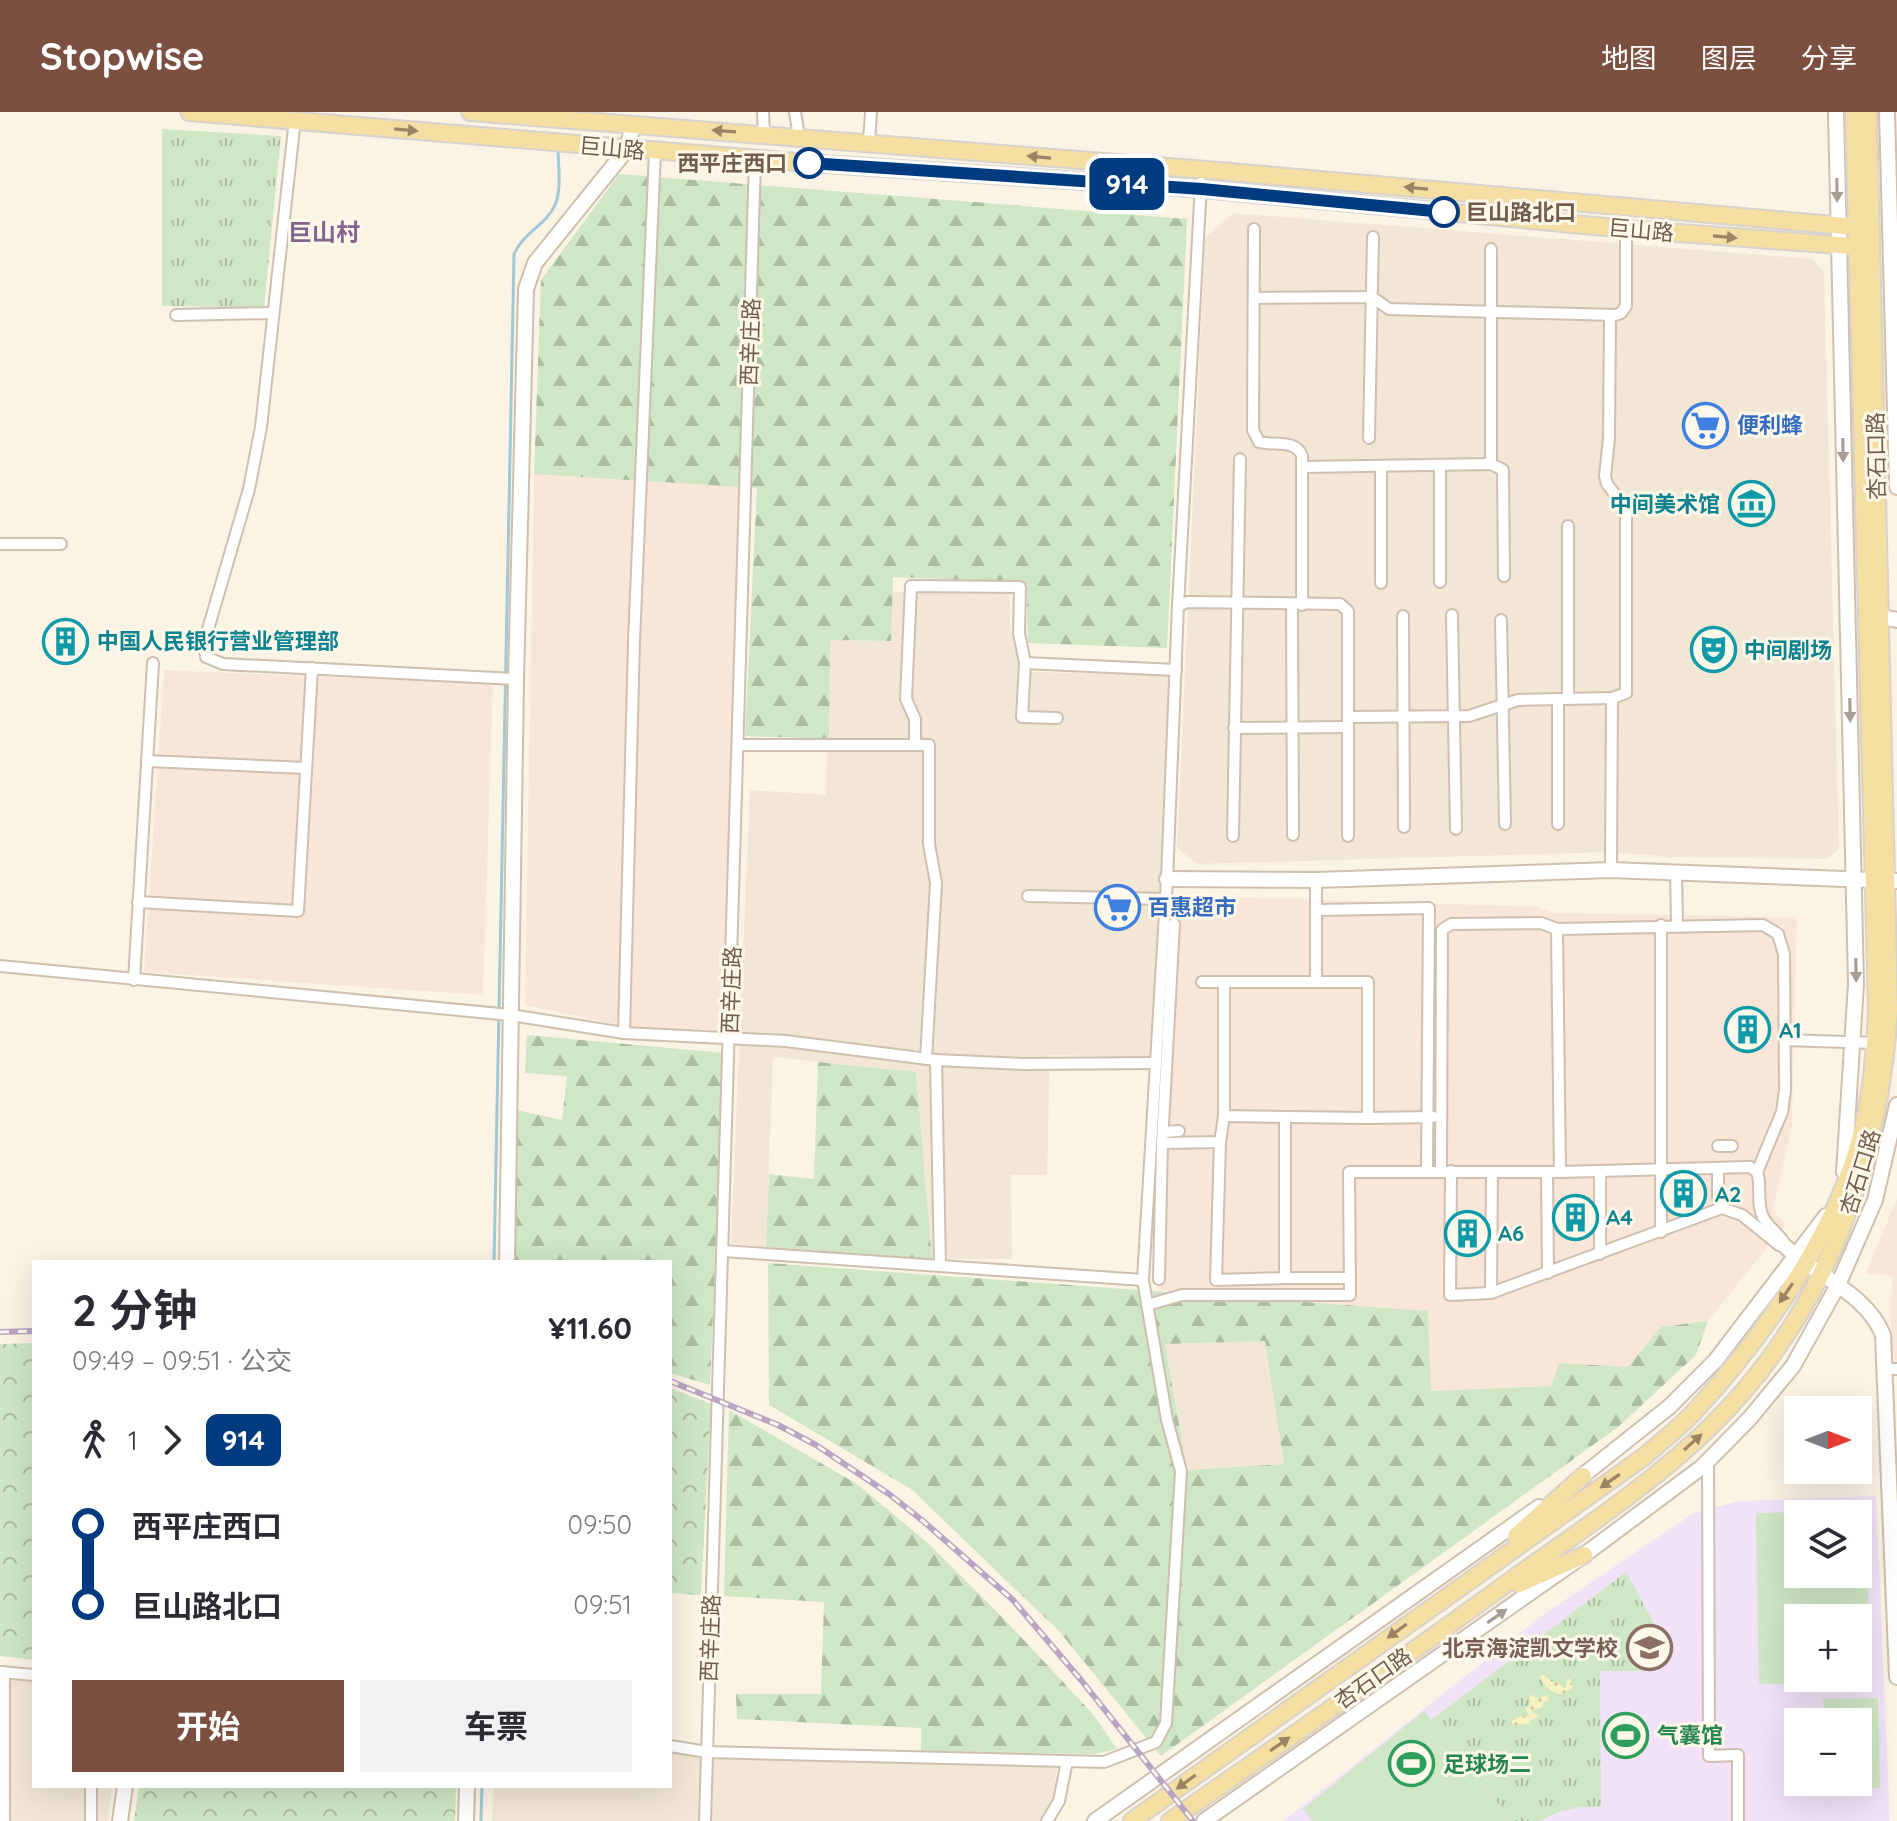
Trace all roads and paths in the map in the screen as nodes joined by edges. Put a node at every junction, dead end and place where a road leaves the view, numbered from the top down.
1 (189, 112) edge
2 (470, 112) edge
3 (763, 112) edge
4 (795, 112) edge
5 (871, 112) edge
6 (1836, 112) edge
7 (1854, 112) edge
8 (1868, 112) edge
9 (1887, 112) edge
10 (295, 119) junction
11 (633, 125) junction
12 (764, 134) junction
13 (799, 137) junction
14 (869, 143) junction
15 (627, 149) junction
16 (655, 151) junction
17 (755, 159) junction
18 (1201, 169) junction
19 (1202, 189) junction
20 (1838, 225) junction
21 (1863, 227) junction
22 (1254, 229) dead end
23 (1626, 229) junction
24 (1893, 229) edge
25 (1373, 237) dead end
26 (1839, 246) junction
27 (1864, 247) junction
28 (1893, 247) edge
29 (1491, 249) dead end
30 (1372, 297) junction
31 (1254, 298) junction
32 (1491, 310) junction
33 (273, 313) junction
34 (176, 315) dead end
35 (1610, 316) junction
36 (1369, 438) dead end
37 (1240, 459) dead end
38 (1491, 464) junction
39 (1381, 466) junction
40 (1440, 466) junction
41 (1303, 467) junction
42 (1897, 487) edge
43 (1568, 526) dead end
44 (0, 544) edge
45 (61, 544) dead end
46 (1504, 576) dead end
47 (1440, 582) dead end
48 (1381, 583) dead end
49 (1237, 604) junction
50 (1297, 605) junction
51 (1178, 606) junction
52 (1452, 615) dead end
53 (1403, 616) dead end
54 (1881, 617) edge
55 (1501, 620) dead end
56 (153, 663) dead end
57 (1025, 663) junction
58 (312, 668) junction
59 (1176, 670) junction
60 (516, 679) junction
61 (1612, 698) junction
62 (1563, 699) junction
63 (1501, 705) junction
64 (1455, 716) junction
65 (1403, 717) junction
66 (1057, 718) dead end
67 (1348, 722) junction
68 (1234, 728) junction
69 (738, 745) junction
70 (915, 745) junction
71 (147, 761) junction
72 (306, 768) junction
73 (1505, 824) dead end
74 (1558, 824) dead end
75 (1404, 827) dead end
76 (1456, 829) dead end
77 (1293, 835) dead end
78 (1233, 836) dead end
79 (1348, 836) dead end
80 (1611, 870) junction
81 (1676, 871) junction
82 (1167, 879) junction
83 (1854, 879) junction
84 (1316, 880) junction
85 (1887, 881) edge
86 (1028, 896) dead end
87 (1166, 899) junction
88 (138, 902) junction
89 (1316, 910) junction
90 (1174, 924) dead end
91 (1661, 925) junction
92 (1677, 926) junction
93 (1557, 929) junction
94 (0, 966) edge
95 (134, 980) junction
96 (1202, 982) dead end
97 (1224, 982) junction
98 (1316, 982) junction
99 (511, 1015) junction
100 (624, 1033) junction
101 (730, 1039) junction
102 (1785, 1040) junction
103 (1854, 1040) junction
104 (1876, 1043) junction
105 (931, 1060) junction
106 (1156, 1063) junction
107 (1897, 1105) edge
108 (1224, 1116) junction
109 (1427, 1117) junction
110 (1441, 1117) junction
111 (1285, 1118) junction
112 (1368, 1118) junction
113 (1179, 1131) dead end
114 (1162, 1137) junction
115 (1220, 1142) junction
116 (1718, 1146) dead end
117 (1732, 1146) dead end
118 (1718, 1168) junction
119 (1427, 1171) junction
120 (1446, 1171) junction
121 (1661, 1171) junction
122 (1492, 1172) junction
123 (1547, 1172) junction
124 (1560, 1172) junction
125 (1600, 1172) junction
126 (1757, 1172) junction
127 (1841, 1198) junction
128 (1722, 1208) junction
129 (1661, 1232) junction
130 (723, 1251) junction
131 (1600, 1254) junction
132 (1796, 1256) junction
133 (507, 1260) edge
134 (940, 1266) junction
135 (1548, 1273) junction
136 (1822, 1274) junction
137 (1285, 1278) junction
138 (1350, 1278) junction
139 (1159, 1279) dead end
140 (1143, 1280) junction
141 (1838, 1285) junction
142 (1491, 1293) junction
143 (1147, 1305) junction
144 (1890, 1369) edge
145 (1708, 1460) junction
146 (1583, 1476) junction
147 (1584, 1555) junction
148 (1460, 1586) junction
149 (1488, 1597) junction
150 (1896, 1648) edge
151 (2, 1672) edge
152 (32, 1675) edge
153 (1897, 1677) edge
154 (672, 1746) edge
155 (707, 1752) junction
156 (1067, 1761) junction
157 (91, 1788) edge
158 (125, 1788) edge
159 (467, 1788) edge
160 (4, 1821) edge
161 (91, 1821) edge
162 (120, 1821) edge
163 (466, 1821) edge
164 (705, 1821) edge
165 (1047, 1821) edge
166 (1095, 1821) edge
167 (1132, 1821) edge
168 (1170, 1821) edge
169 (1204, 1821) edge
170 (1738, 1821) edge

1 - 10 main road, 巨山路
2 - 11 main road, 巨山路
3 - 12 street
4 - 13 street
5 - 14 street
6 -> 20 street, 杏石口路
7 - 21 main road, 杏石口路
8 - 21 main road, 杏石口路
9 - 24 street, 杏石口路
10 -> 15 main road, 巨山路
10 - 33 street
12 -> 11 main road, 巨山路
11 - 15 street
12 - 13 main road, 巨山路
13 - 14 main road, 巨山路
18 -> 14 main road, 巨山路
15 - 16 main road, 巨山路
15 - 60 street
16 - 17 main road, 巨山路
16 - 100 street
17 - 19 main road, 巨山路
17 - 69 street, 西辛庄路
18 - 19 street
20 -> 18 main road, 巨山路
19 - 23 main road, 巨山路
19 - 51 street
20 - 21 main road, 巨山路
20 - 26 street, 杏石口路
21 - 24 street, 巨山路
21 - 27 main road, 杏石口路
22 - 31 street
23 -> 26 main road, 巨山路
23 - 35 street
24 - 28 street, 杏石口路
25 - 30 street
26 - 27 main road, 巨山路
26 -> 83 street, 杏石口路
27 - 28 street, 巨山路
27 - 54 main road, 杏石口路
28 - 42 street, 杏石口路
29 - 32 street
30 - 31 street
30 - 32 street
30 - 36 street
31 - 41 street
32 - 35 street
32 - 38 street
33 - 34 street
33 - 58 street
35 - 61 street
37 - 49 street
38 - 40 street
38 - 46 street
39 - 40 street
39 - 41 street
39 - 48 street
40 - 47 street
41 - 50 street
43 - 62 street
44 - 45 street
49 - 50 street
49 - 51 street
49 - 68 street
50 - 67 street
50 - 77 street
51 - 59 street
52 - 64 street
53 - 65 street
54 - 85 main road, 杏石口路
55 - 63 street
56 - 71 street
57 - 59 street
57 - 66 street
57 - 70 street
58 - 60 street
58 - 72 street
59 - 82 street
60 - 99 street
61 - 62 street
61 - 80 street
62 - 63 street
62 - 74 street
63 - 64 street
63 - 73 street
64 - 65 street
64 - 76 street
65 - 67 street
65 - 75 street
67 - 68 street
67 - 79 street
68 - 78 street
69 - 70 street
69 - 101 street, 西辛庄路
70 - 105 street
71 - 72 street
71 - 88 street
72 - 88 street
80 - 81 street
80 - 84 street
81 - 83 street
81 - 92 street
82 - 84 street
82 - 87 street
83 - 85 street
83 -> 103 street, 杏石口路
84 - 89 street
85 - 104 main road, 杏石口路
85 - 136 main road, 杏石口路
86 - 87 street
87 - 106 street
88 - 95 street
89 - 98 street
89 - 109 street
90 - 114 street
91 - 92 street
91 - 93 street
91 - 121 street
92 - 102 street
93 - 110 street
93 - 124 street
94 - 95 street
95 - 99 street
96 - 97 street
97 - 98 street
97 - 108 street
98 - 112 street
99 - 100 street
99 - 133 street
100 - 101 street
101 - 105 street
101 - 130 street, 西辛庄路
102 - 103 street
102 - 126 street
103 - 104 street
103 - 127 street, 杏石口路
104 - 127 main road, 杏石口路
105 - 106 street
105 - 134 street
106 - 140 street
107 - 141 street, 杏石口路
108 - 111 street
108 - 115 street
109 - 110 street
109 - 112 street
109 - 119 street
110 - 120 street
111 - 112 street
111 - 137 street
113 - 114 street
114 - 115 street
114 - 139 street
115 - 137 street
116 - 117 street
118 - 121 street
118 - 126 street
118 - 128 street
119 - 120 street
119 - 138 street
120 - 122 street
120 - 142 street
121 - 125 street
121 - 129 street
122 - 123 street
122 - 142 street
123 - 124 street
123 - 135 street
124 - 125 street
125 - 131 street
126 - 132 street
127 - 132 main road, 杏石口路
128 - 129 street
128 - 132 street
129 - 131 street
130 - 134 street
130 - 155 street, 西辛庄路
131 - 135 street
132 - 136 street
132 - 146 street
132 -> 148 main road, 杏石口路
134 - 140 street
135 - 142 street
136 - 141 street
149 -> 136 main road, 杏石口路
137 - 138 street
138 - 143 street
140 - 143 street
141 - 144 street
141 - 145 street, 杏石口路
143 - 156 street
144 - 150 street
145 - 147 street, 杏石口路
145 - 170 street
146 - 148 main road
146 - 166 street
147 - 149 main road
169 -> 147 street, 杏石口路
148 -> 167 main road, 杏石口路
168 -> 149 main road, 杏石口路
150 - 153 street
151 - 152 street
151 - 160 street
154 - 155 street
155 - 156 street
155 - 164 street, 西辛庄路
156 - 165 street
157 - 161 street
158 - 162 street
159 - 163 street

